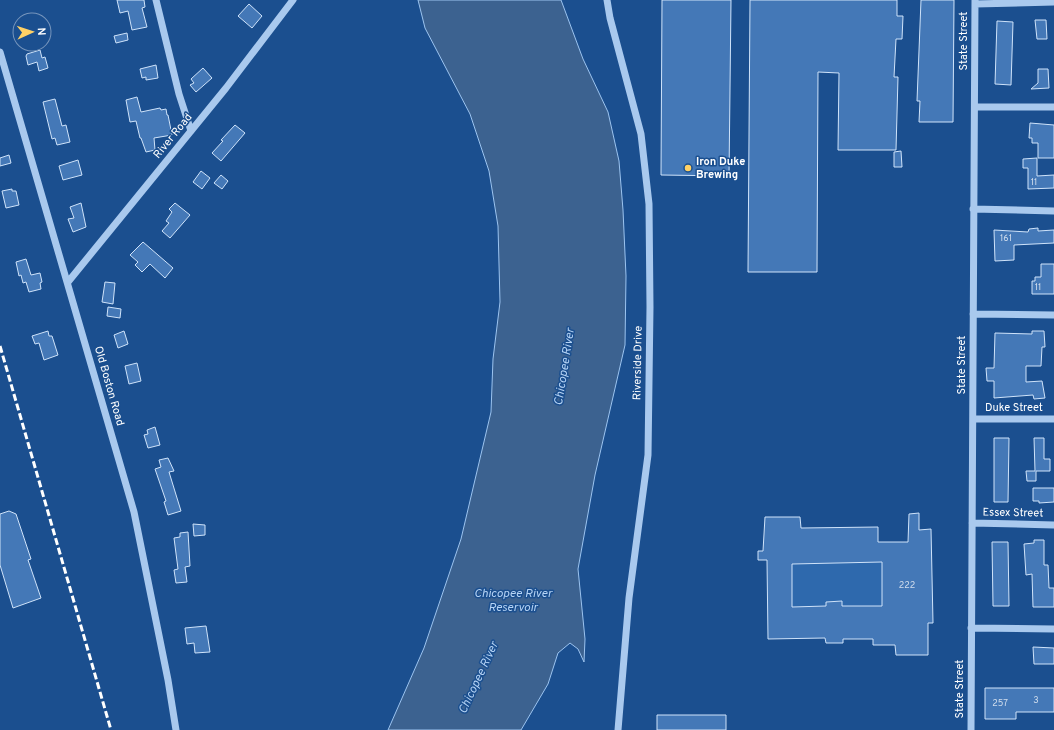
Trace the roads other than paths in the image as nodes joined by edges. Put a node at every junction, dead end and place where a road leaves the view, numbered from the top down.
1 (156, 0) edge
2 (293, 0) edge
3 (607, 0) edge
4 (975, 2) edge
5 (1054, 2) edge
6 (0, 52) edge
7 (975, 107) junction
8 (1054, 107) edge
9 (191, 130) junction
10 (973, 209) junction
11 (1054, 211) edge
12 (68, 282) junction
13 (973, 314) junction
14 (1054, 315) edge
15 (973, 419) junction
16 (1054, 419) edge
17 (972, 523) junction
18 (1054, 525) edge
19 (971, 628) junction
20 (1054, 629) edge
21 (176, 730) edge
22 (618, 730) edge
23 (971, 730) edge

1 - 9 street
2 - 9 street, River Road
3 - 22 street, Riverside Drive
4 - 5 street
4 - 7 street, State Street
6 - 12 street, Old Boston Road
7 - 8 street
7 - 10 street, State Street
9 - 12 street, River Road
10 - 11 street
10 - 13 street, State Street
12 - 21 street, Old Boston Road
13 - 14 street
13 - 15 street, State Street
15 - 16 street, Duke Street
15 - 17 street, State Street
17 - 18 street, Essex Street
17 - 19 street, State Street
19 - 20 street
19 - 23 street, State Street

